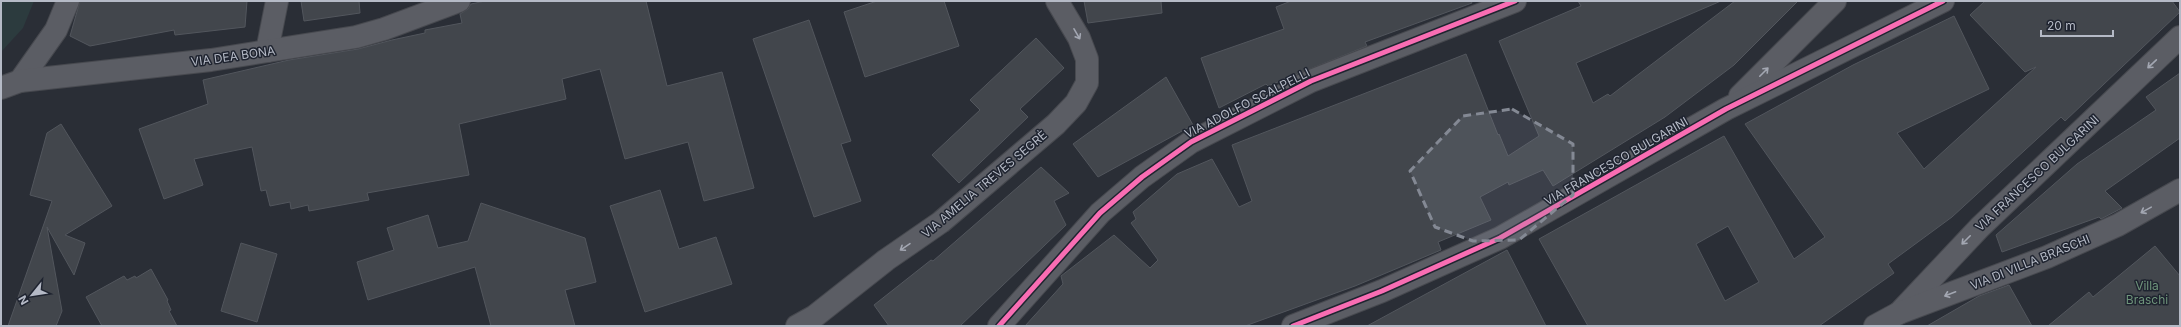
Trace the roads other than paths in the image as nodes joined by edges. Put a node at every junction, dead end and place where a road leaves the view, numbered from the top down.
1 (68, 1) edge
2 (277, 1) edge
3 (459, 1) edge
4 (1057, 1) edge
5 (1515, 1) edge
6 (1835, 1) edge
7 (1943, 1) edge
8 (2180, 38) edge
9 (267, 51) junction
10 (11, 84) edge
11 (1726, 109) junction
12 (2180, 190) edge
13 (1899, 313) junction
14 (797, 326) edge
15 (999, 326) edge
16 (1293, 326) edge
17 (1875, 326) edge

1 - 10 street
2 - 9 street
3 - 9 street, VIA DEA BONA
4 -> 14 street, VIA AMELIA TREVES SEGRÈ
5 - 15 street, VIA ADOLFO SCALPELLI
11 -> 6 street
7 - 11 street, VIA FRANCESCO BULGARINI
8 -> 13 street, VIA FRANCESCO BULGARINI
9 - 10 street, VIA DEA BONA
11 - 16 street, VIA FRANCESCO BULGARINI
12 -> 13 street, VIA DI VILLA BRASCHI
13 - 17 street, VIA DI VILLA BRASCHI

